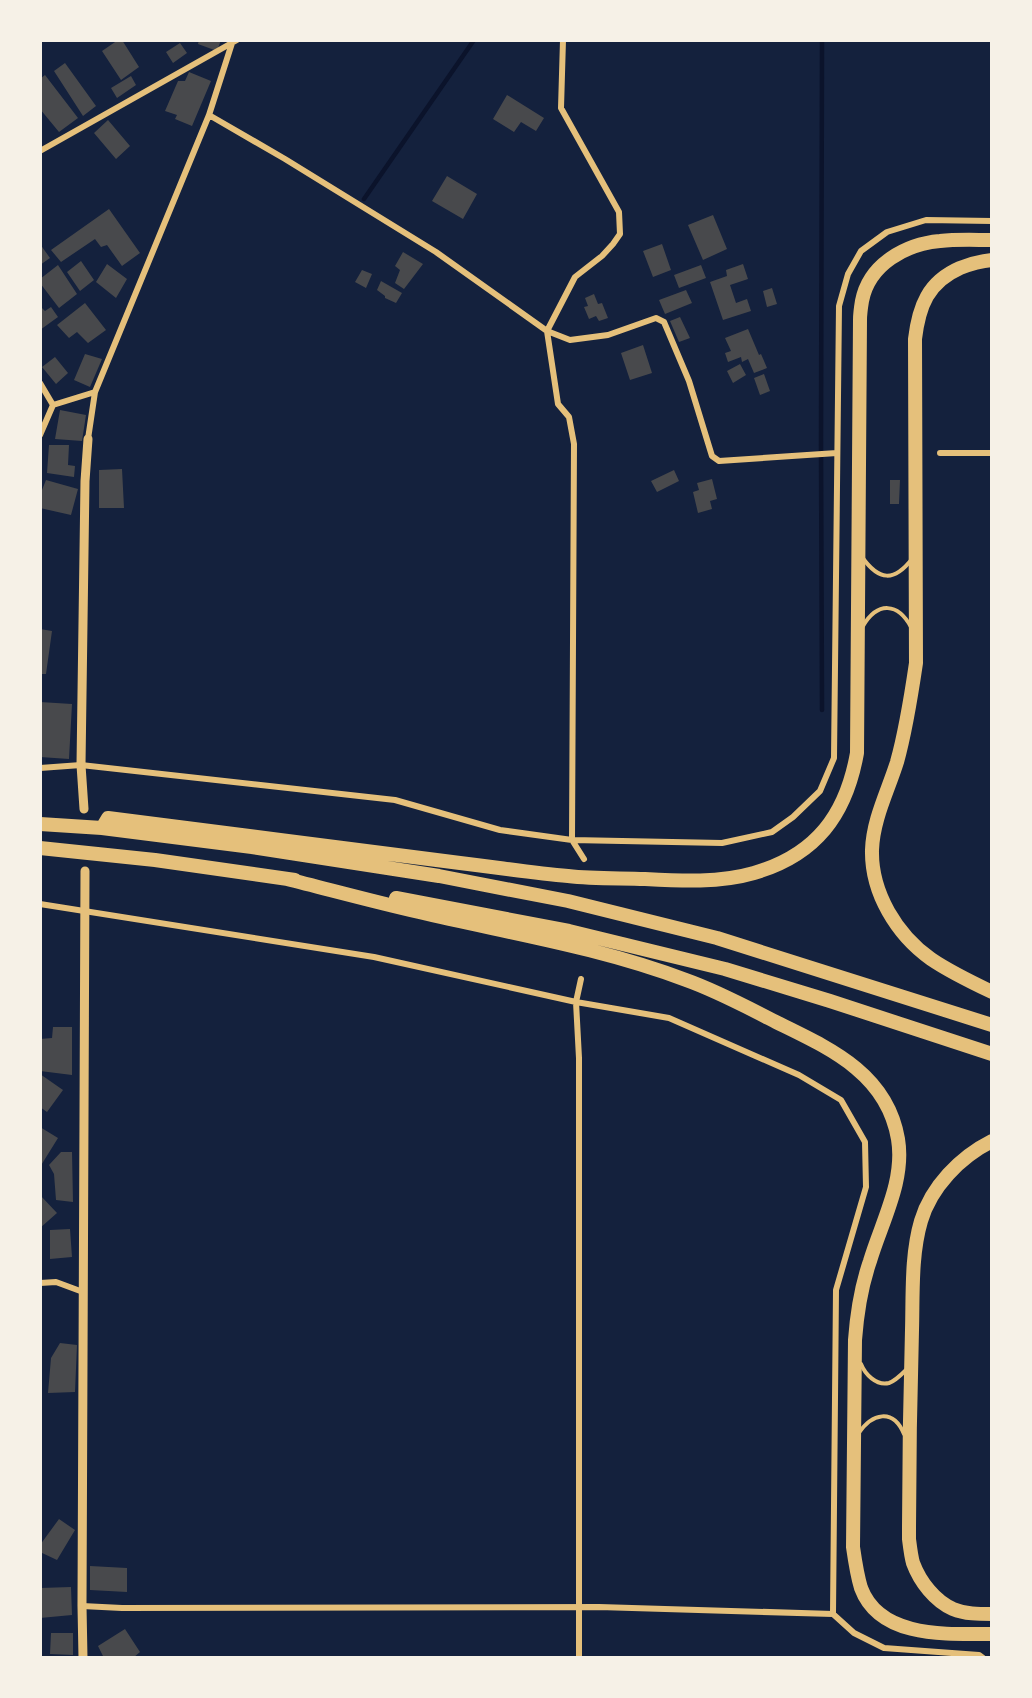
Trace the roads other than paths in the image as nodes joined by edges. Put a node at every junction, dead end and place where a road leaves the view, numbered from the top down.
1 (563, 40) edge
2 (234, 41) edge
3 (208, 115) junction
4 (40, 151) edge
5 (992, 221) edge
6 (992, 240) edge
7 (992, 260) edge
8 (547, 331) junction
9 (40, 383) edge
10 (95, 392) junction
11 (53, 405) junction
12 (40, 435) edge
13 (88, 439) joint
14 (837, 453) junction
15 (940, 453) dead end
16 (992, 453) edge
17 (858, 551) junction
18 (915, 556) junction
19 (858, 634) junction
20 (916, 634) junction
21 (81, 765) junction
22 (40, 768) edge
23 (84, 809) dead end
24 (40, 824) edge
25 (102, 828) junction
26 (572, 840) junction
27 (40, 848) edge
28 (584, 860) dead end
29 (85, 871) dead end
30 (287, 879) junction
31 (40, 904) edge
32 (85, 911) junction
33 (581, 979) dead end
34 (992, 992) edge
35 (576, 1002) junction
36 (992, 1025) edge
37 (992, 1054) edge
38 (992, 1142) edge
39 (40, 1283) edge
40 (83, 1292) junction
41 (855, 1352) junction
42 (911, 1362) junction
43 (854, 1439) junction
44 (910, 1445) junction
45 (82, 1606) junction
46 (579, 1607) junction
47 (833, 1614) junction
48 (992, 1614) edge
49 (992, 1634) edge
50 (83, 1658) edge
51 (579, 1658) edge
52 (982, 1658) edge

1 - 8 street
2 - 3 street
2 - 4 street
3 - 8 street
3 - 10 street
5 - 14 street
6 - 17 highway
7 - 18 highway
8 - 14 street
8 - 26 street
9 - 11 street
10 - 11 street
10 - 13 street
11 - 12 street
13 - 21 street
14 - 26 street
15 - 16 street
17 - 18 lane
17 - 19 highway
18 - 20 highway
19 - 20 lane
19 - 25 highway
20 - 34 highway
21 - 22 street
21 - 23 street
21 - 26 street
24 - 25 highway
25 - 36 highway
26 - 28 street
27 - 30 highway
29 - 32 street
30 - 37 highway
30 - 41 highway
31 - 32 street
32 - 35 street
32 - 40 street
33 - 35 street
35 - 46 street
35 - 47 street
38 - 42 highway
39 - 40 street
40 - 45 street
41 - 42 lane
41 - 43 highway
42 - 44 highway
43 - 44 lane
43 - 49 highway
44 - 48 highway
45 - 46 street
45 - 50 street
46 - 47 street
46 - 51 street
47 - 52 street

